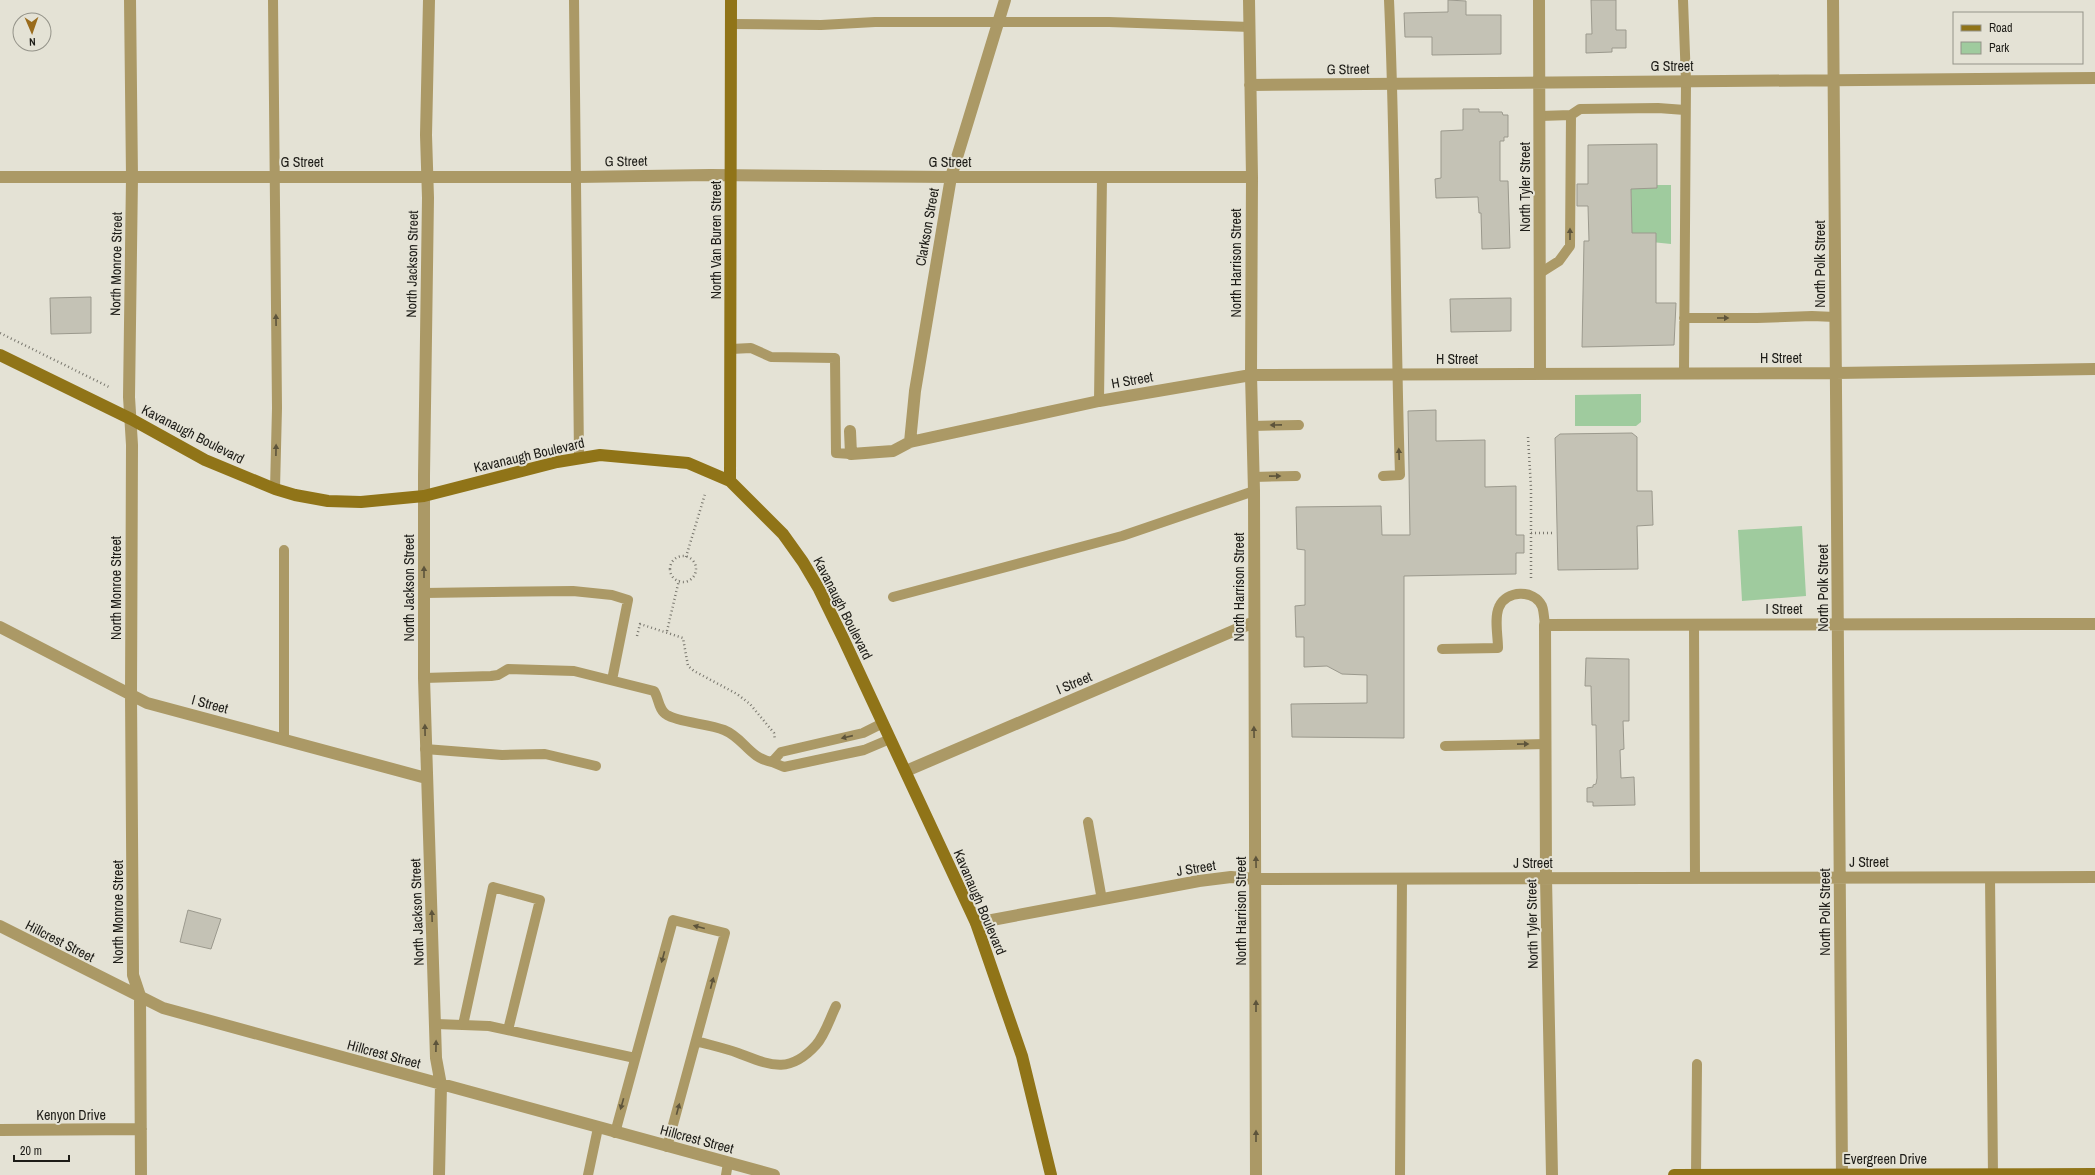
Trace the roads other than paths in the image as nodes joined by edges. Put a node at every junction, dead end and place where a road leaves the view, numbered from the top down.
1 (130, 0) edge
2 (273, 0) edge
3 (429, 0) edge
4 (574, 0) edge
5 (731, 0) edge
6 (1005, 0) edge
7 (1249, 0) edge
8 (1389, 0) edge
9 (1539, 0) edge
10 (1682, 0) edge
11 (1833, 0) edge
12 (732, 24) junction
13 (998, 24) junction
14 (1250, 26) junction
15 (2095, 78) edge
16 (1833, 80) junction
17 (1686, 81) junction
18 (1540, 82) junction
19 (1392, 83) junction
20 (1250, 85) junction
21 (1685, 110) junction
22 (1571, 115) junction
23 (1540, 116) junction
24 (730, 176) junction
25 (0, 177) edge
26 (132, 177) junction
27 (274, 177) junction
28 (428, 177) junction
29 (577, 177) junction
30 (1102, 177) junction
31 (1252, 177) junction
32 (951, 178) junction
33 (1540, 273) junction
34 (1835, 317) junction
35 (1684, 318) junction
36 (731, 349) junction
37 (0, 355) edge
38 (2095, 369) edge
39 (1684, 373) junction
40 (1836, 373) junction
41 (1397, 374) junction
42 (1540, 374) junction
43 (1251, 375) junction
44 (1099, 401) junction
45 (131, 419) junction
46 (1299, 425) dead end
47 (1252, 426) junction
48 (850, 431) dead end
49 (910, 442) junction
50 (851, 454) junction
51 (579, 457) junction
52 (1296, 476) dead end
53 (1383, 476) dead end
54 (1253, 477) junction
55 (730, 481) junction
56 (276, 489) junction
57 (1254, 491) junction
58 (424, 496) junction
59 (284, 550) dead end
60 (424, 593) junction
61 (893, 597) dead end
62 (1254, 622) junction
63 (1694, 624) junction
64 (1838, 624) junction
65 (2095, 624) edge
66 (1545, 625) junction
67 (0, 627) edge
68 (1442, 649) dead end
69 (424, 678) junction
70 (612, 680) junction
71 (131, 694) junction
72 (883, 723) junction
73 (284, 740) junction
74 (890, 740) junction
75 (1546, 744) junction
76 (1445, 746) dead end
77 (425, 749) junction
78 (772, 762) junction
79 (596, 766) dead end
80 (906, 772) junction
81 (426, 778) junction
82 (1088, 822) dead end
83 (1990, 877) junction
84 (2095, 877) edge
85 (1402, 878) junction
86 (1546, 878) junction
87 (1695, 878) junction
88 (1840, 878) junction
89 (1256, 879) junction
90 (1102, 900) junction
91 (976, 924) junction
92 (0, 926) edge
93 (140, 996) junction
94 (836, 1006) dead end
95 (436, 1024) junction
96 (463, 1025) junction
97 (508, 1030) junction
98 (696, 1041) junction
99 (636, 1058) junction
100 (1697, 1064) dead end
101 (441, 1085) junction
102 (598, 1128) junction
103 (141, 1129) junction
104 (0, 1130) edge
105 (616, 1132) junction
106 (667, 1146) junction
107 (727, 1169) edge
108 (2095, 1174) edge
109 (141, 1175) edge
110 (439, 1175) edge
111 (588, 1175) edge
112 (774, 1175) edge
113 (1051, 1175) edge
114 (1256, 1175) edge
115 (1400, 1175) edge
116 (1552, 1175) edge
117 (1674, 1175) edge
118 (1696, 1175) edge
119 (1842, 1175) edge
120 (1993, 1175) edge

1 - 26 street, North Monroe Street
2 - 27 lane
3 - 28 street, North Jackson Street
4 - 29 lane
5 - 12 street, North Van Buren Street
6 - 13 street, Clarkson Street
7 - 14 street, North Harrison Street
8 - 19 lane
9 - 18 street, North Tyler Street
10 - 17 lane
11 - 16 street, North Polk Street
12 - 13 lane
12 - 24 street, North Van Buren Street
13 - 14 lane
13 - 32 street, Clarkson Street
14 - 20 street, North Harrison Street
15 - 16 street, G Street
16 - 17 street, G Street
16 - 34 street, North Polk Street
17 - 18 street, G Street
17 - 21 lane
18 - 19 street, G Street
18 - 23 street, North Tyler Street
19 - 20 street, G Street
19 - 41 lane
20 - 31 street, North Harrison Street
21 - 22 lane
21 - 35 lane
22 - 23 lane
33 -> 22 lane
23 - 33 street, North Tyler Street
24 - 29 street, G Street
24 - 32 street, G Street
24 - 36 street, North Van Buren Street
25 - 26 street, G Street
26 - 27 street, G Street
26 - 45 street, North Monroe Street
27 - 28 street, G Street
56 -> 27 lane
28 - 29 street, G Street
28 - 58 street, North Jackson Street
29 - 51 lane
30 - 31 street, G Street
30 - 32 street, G Street
30 - 44 lane
31 - 43 street, North Harrison Street
32 - 49 street, Clarkson Street
33 - 42 street, North Tyler Street
35 -> 34 lane
34 - 40 street, North Polk Street
35 - 39 lane
36 - 50 lane
36 - 55 street, North Van Buren Street
37 - 45 street, Kavanaugh Boulevard
38 - 40 street, H Street
39 - 40 street, H Street
39 - 42 street, H Street
40 - 64 street, North Polk Street
41 - 42 street, H Street
41 - 43 street, H Street
53 -> 41 lane
43 - 44 street, H Street
43 - 47 street, North Harrison Street
44 - 49 street, H Street
45 - 56 street, Kavanaugh Boulevard
45 - 71 street, North Monroe Street
46 -> 47 lane
47 - 54 street, North Harrison Street
48 - 50 street
49 - 50 street, H Street
51 - 55 street, Kavanaugh Boulevard
51 - 58 street, Kavanaugh Boulevard
54 -> 52 lane
54 - 57 street, North Harrison Street
55 - 72 street, Kavanaugh Boulevard
56 - 58 street, Kavanaugh Boulevard
57 - 61 lane
57 - 62 street, North Harrison Street
60 -> 58 street, North Jackson Street
59 - 73 lane
60 - 69 street, North Jackson Street
60 - 70 lane
62 - 80 street, I Street
89 -> 62 street, North Harrison Street
63 - 64 street, I Street
63 - 66 street, I Street
63 - 87 lane
64 - 65 street, I Street
64 - 88 street, North Polk Street
66 - 68 lane
66 - 75 street, North Tyler Street
67 - 71 street, I Street
69 - 70 lane
77 -> 69 street, North Jackson Street
70 - 78 lane
71 - 73 street, I Street
71 - 93 street, North Monroe Street
72 - 74 street, Kavanaugh Boulevard
72 -> 78 lane
73 - 81 street, I Street
74 - 78 lane
74 - 80 street, Kavanaugh Boulevard
76 -> 75 lane
75 - 86 street, North Tyler Street
77 - 79 lane
77 - 81 street, North Jackson Street
80 - 91 street, Kavanaugh Boulevard
95 -> 81 street, North Jackson Street
82 - 90 lane
83 - 84 street, J Street
83 - 88 street, J Street
83 - 120 lane
85 - 86 street, J Street
85 - 89 street, J Street
85 - 115 lane
86 - 87 street, J Street
86 - 116 street, North Tyler Street
87 - 88 street, J Street
88 - 119 street, North Polk Street
89 - 90 street, J Street
114 -> 89 street, North Harrison Street
90 - 91 street, J Street
91 - 113 street, Kavanaugh Boulevard
92 - 93 street, Hillcrest Street
93 - 101 street, Hillcrest Street
93 - 103 street, North Monroe Street
94 - 98 lane
95 - 96 lane
101 -> 95 street, North Jackson Street
96 - 97 lane
96 - 97 lane
97 - 99 lane
98 -> 99 lane
106 -> 98 lane
99 -> 105 lane
100 - 118 lane
101 - 102 street, Hillcrest Street
101 - 110 street, North Jackson Street
102 - 105 street, Hillcrest Street
102 - 111 lane
103 - 104 street, Kenyon Drive
103 - 109 street, North Monroe Street
105 - 106 street, Hillcrest Street
106 - 107 street, Hillcrest Street
107 - 112 street, Hillcrest Street
108 - 120 street, Evergreen Drive
117 - 118 street, Evergreen Drive
118 - 119 street, Evergreen Drive
119 - 120 street, Evergreen Drive

